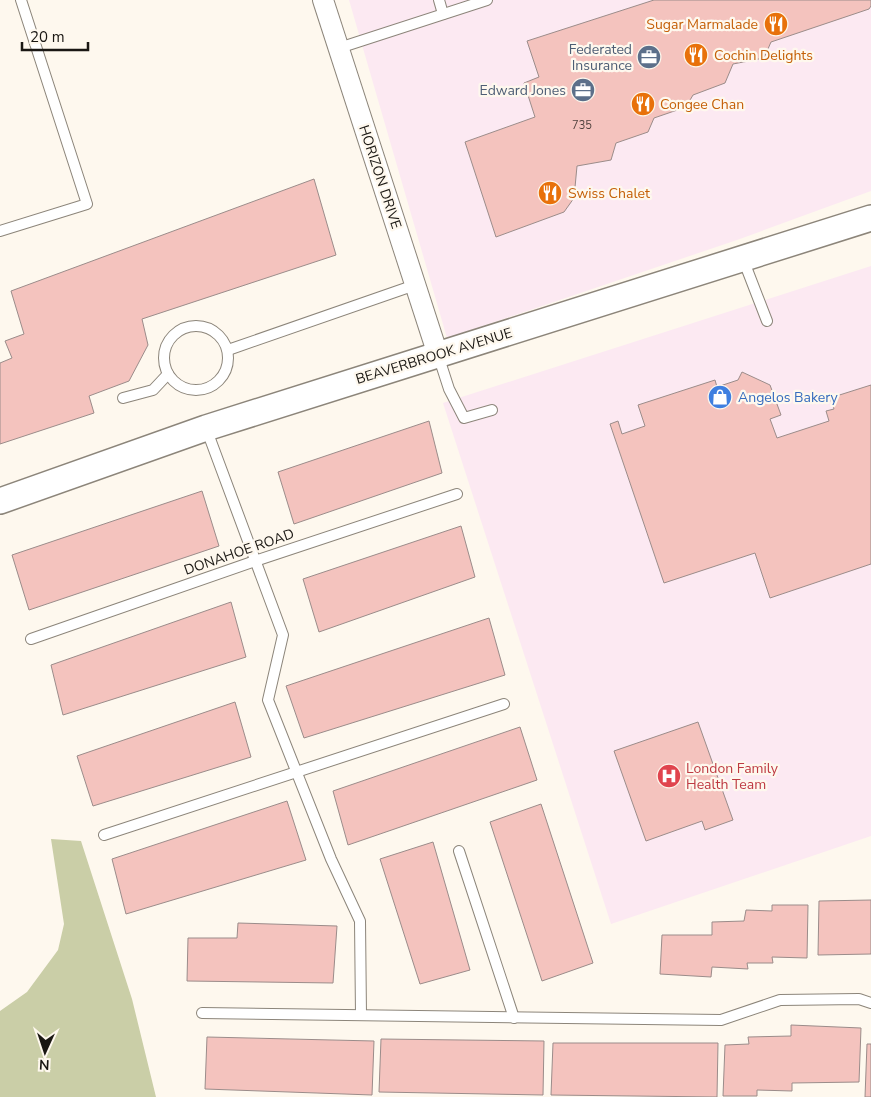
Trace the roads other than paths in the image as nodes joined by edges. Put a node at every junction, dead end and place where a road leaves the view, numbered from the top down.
1 (21, 0) edge
2 (323, 0) edge
3 (439, 0) edge
4 (480, 1) edge
5 (460, 4) edge
6 (443, 14) junction
7 (339, 48) junction
8 (871, 218) edge
9 (0, 231) edge
10 (743, 259) junction
11 (415, 285) junction
12 (767, 321) dead end
13 (228, 350) junction
14 (438, 355) junction
15 (168, 374) junction
16 (123, 398) dead end
17 (492, 410) dead end
18 (206, 428) junction
19 (458, 494) dead end
20 (0, 501) edge
21 (255, 561) junction
22 (31, 639) dead end
23 (504, 704) dead end
24 (297, 772) junction
25 (104, 835) dead end
26 (459, 851) dead end
27 (871, 1003) edge
28 (202, 1013) dead end
29 (361, 1015) junction
30 (514, 1018) junction

1 - 9 lane
2 - 7 street, HORIZON DRIVE
3 - 6 lane
4 - 5 lane
5 - 6 lane
6 - 7 lane
7 - 11 street, HORIZON DRIVE
8 - 10 street, BEAVERBROOK AVENUE
10 - 12 lane
10 - 14 street, BEAVERBROOK AVENUE
11 - 13 lane
11 - 14 street, HORIZON DRIVE
13 - 15 lane
13 - 15 lane
14 - 17 lane
14 - 18 street, BEAVERBROOK AVENUE
15 - 16 lane
18 - 20 street, BEAVERBROOK AVENUE
18 - 21 lane
19 - 21 lane, DONAHOE ROAD
21 - 22 lane, DONAHOE ROAD
21 - 24 lane
23 - 24 lane
24 - 25 lane
24 - 29 lane
26 - 30 lane
27 - 30 lane
28 - 29 lane
29 - 30 lane

